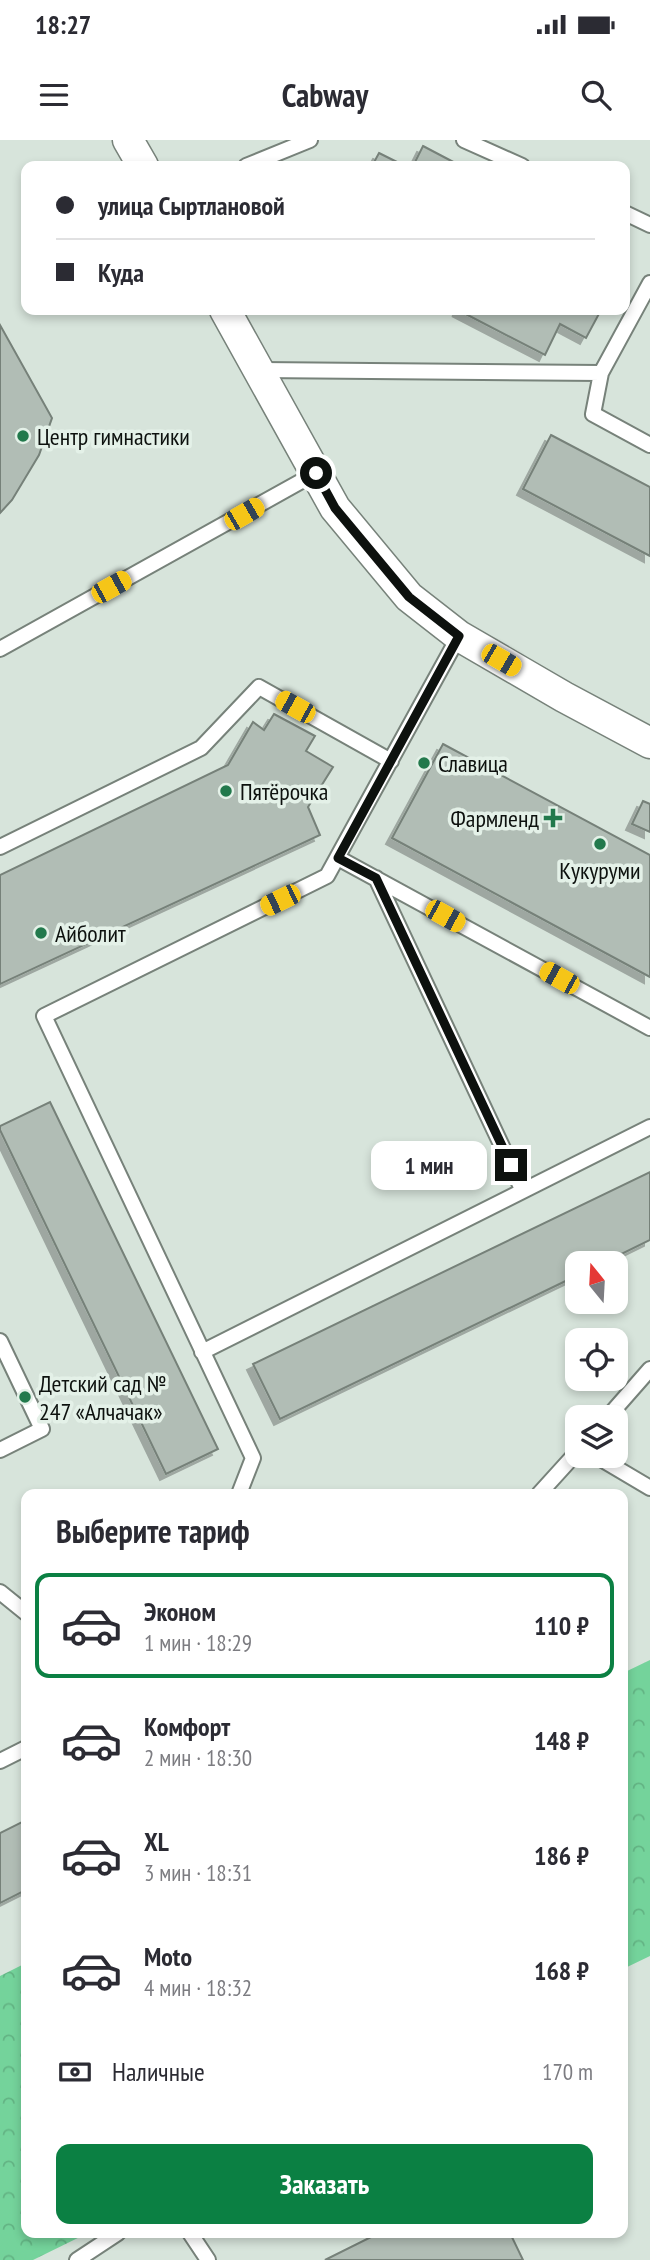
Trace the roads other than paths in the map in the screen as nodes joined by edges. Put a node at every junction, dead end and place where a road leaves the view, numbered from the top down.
1 (128, 140) edge
2 (310, 140) edge
3 (464, 140) edge
4 (140, 161) edge
5 (258, 161) edge
6 (511, 161) edge
7 (630, 215) edge
8 (650, 225) edge
9 (650, 283) edge
10 (228, 315) edge
11 (260, 370) junction
12 (601, 373) junction
13 (650, 445) edge
14 (316, 473) junction
15 (459, 636) junction
16 (0, 649) edge
17 (650, 743) edge
18 (391, 761) junction
19 (0, 847) edge
20 (338, 858) junction
21 (376, 878) junction
22 (650, 1028) edge
23 (650, 1126) edge
24 (522, 1189) junction
25 (0, 1341) edge
26 (202, 1352) junction
27 (650, 1369) edge
28 (618, 1405) edge
29 (0, 1450) edge
30 (565, 1465) edge
31 (616, 1468) edge
32 (650, 1488) edge
33 (241, 1489) edge
34 (544, 1489) edge
35 (0, 1592) edge
36 (21, 1610) edge
37 (21, 1750) edge
38 (0, 1760) edge
39 (110, 2238) edge
40 (193, 2238) edge
41 (77, 2260) edge
42 (208, 2260) edge

1 - 4 street
2 - 5 lane
3 - 6 lane
7 - 8 lane
9 - 12 lane
10 - 11 street
11 - 12 lane
11 - 14 street
12 - 13 lane
14 - 15 street
14 - 16 lane
15 - 17 street
15 - 18 lane
18 - 19 lane
18 - 20 lane
20 - 21 lane
20 - 26 lane
21 - 22 lane
21 - 24 lane
23 - 24 lane
24 - 26 lane
25 - 29 lane
26 - 33 lane
27 - 28 lane
30 - 34 lane
31 - 32 lane
35 - 36 lane
37 - 38 lane
39 - 41 lane
40 - 42 lane

